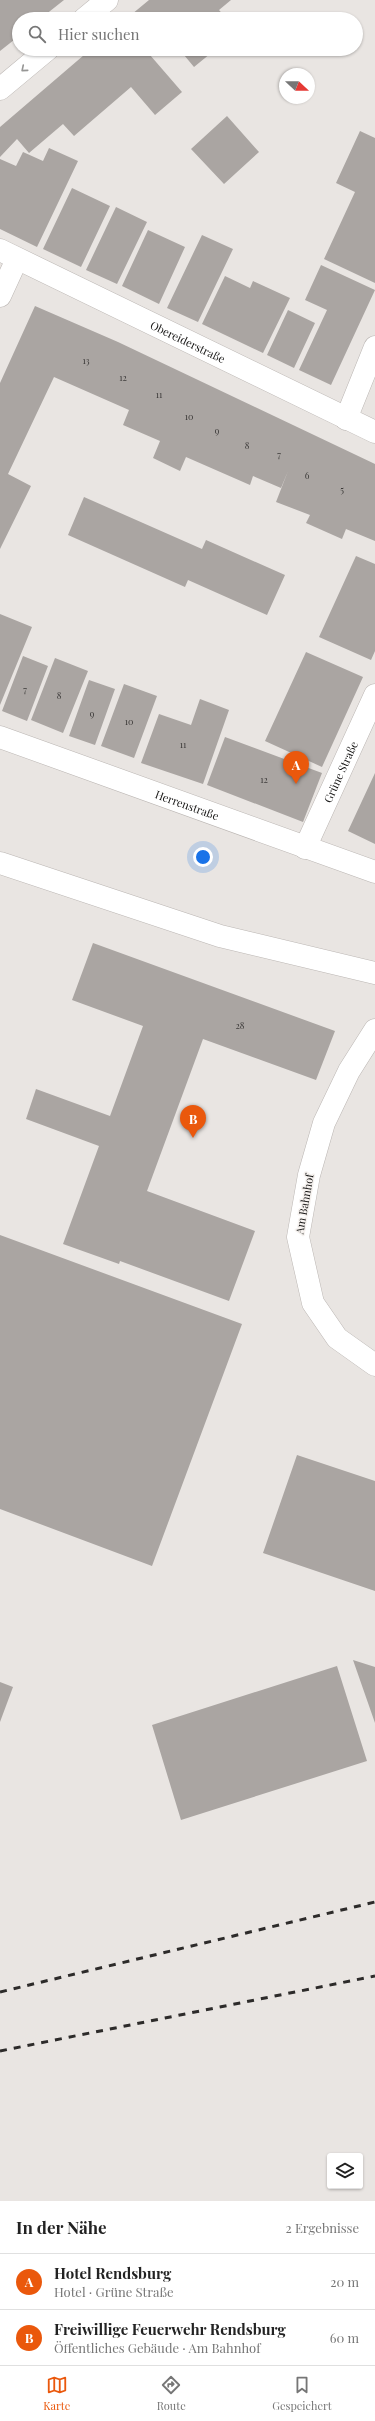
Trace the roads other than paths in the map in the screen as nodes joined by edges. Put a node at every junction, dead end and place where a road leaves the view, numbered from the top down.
1 (107, 0) edge
2 (92, 12) edge
3 (40, 56) edge
4 (0, 89) edge
5 (9, 254) edge
6 (0, 296) edge
7 (375, 347) edge
8 (346, 419) junction
9 (375, 432) edge
10 (375, 696) edge
11 (0, 737) edge
12 (305, 848) junction
13 (0, 863) edge
14 (375, 872) edge
15 (375, 973) edge
16 (375, 1030) edge
17 (375, 1365) edge

1 - 2 street
3 -> 4 street
5 - 6 street
5 - 8 street, Obereiderstraße
7 - 8 street
8 - 9 street, Obereiderstraße
10 - 12 street, Grüne Straße
11 - 12 street, Herrenstraße
12 - 14 street, Herrenstraße
13 - 15 street
16 - 17 street, Am Bahnhof

